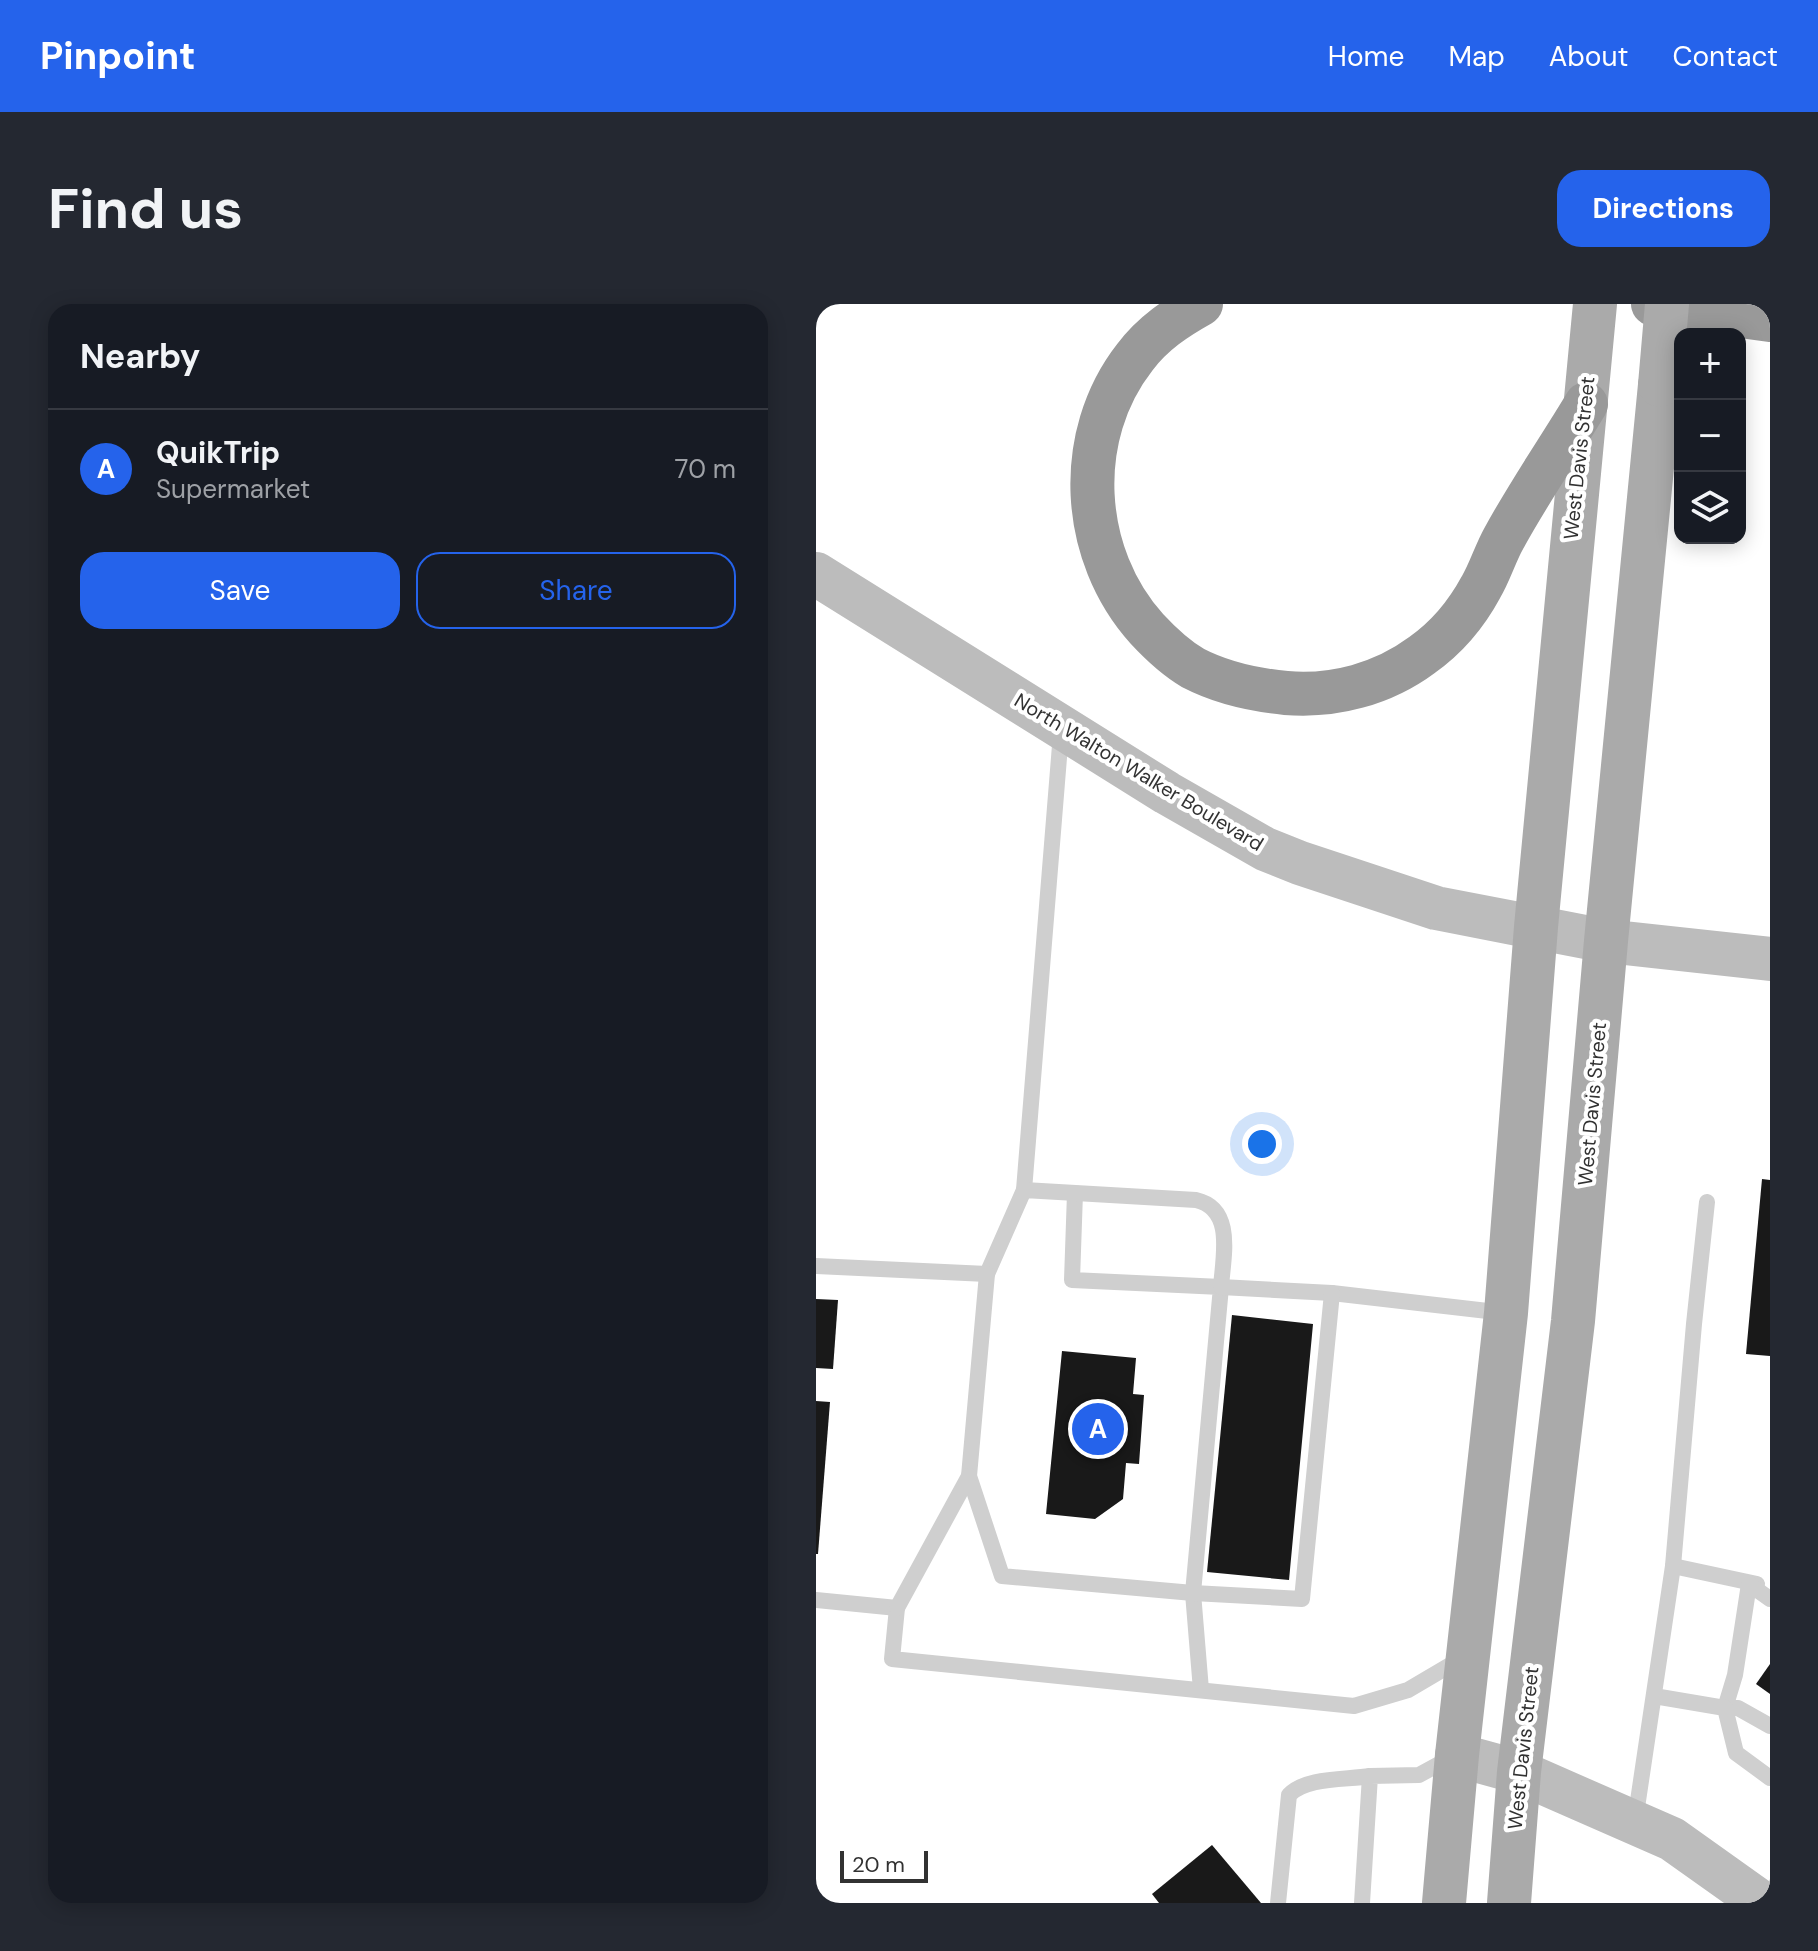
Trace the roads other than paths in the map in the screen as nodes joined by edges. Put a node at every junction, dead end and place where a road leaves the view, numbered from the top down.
1 (1201, 304) edge
2 (1595, 304) edge
3 (1653, 304) edge
4 (1667, 304) edge
5 (1770, 320) edge
6 (1586, 404) junction
7 (816, 574) edge
8 (1061, 727) junction
9 (1536, 927) junction
10 (1606, 941) junction
11 (1770, 959) edge
12 (1024, 1190) junction
13 (1075, 1193) junction
14 (1707, 1202) dead end
15 (816, 1266) edge
16 (987, 1274) junction
17 (1221, 1287) junction
18 (1332, 1293) junction
19 (1506, 1313) junction
20 (1573, 1321) junction
21 (969, 1476) junction
22 (1673, 1566) junction
23 (1749, 1584) junction
24 (1770, 1586) edge
25 (1193, 1593) junction
26 (1770, 1599) edge
27 (816, 1600) edge
28 (897, 1608) junction
29 (1469, 1654) junction
30 (1201, 1690) junction
31 (1654, 1696) junction
32 (1725, 1708) junction
33 (1770, 1726) edge
34 (1457, 1755) junction
35 (1519, 1772) junction
36 (1370, 1776) junction
37 (1770, 1778) edge
38 (1635, 1823) junction
39 (1278, 1903) edge
40 (1362, 1903) edge
41 (1444, 1903) edge
42 (1509, 1903) edge
43 (1762, 1903) edge

1 - 6 highway
2 - 6 main road, West Davis Street
3 - 5 highway
4 - 10 main road, West Davis Street, bridge
6 - 9 main road, West Davis Street
7 - 8 main road, North Walton Walker Boulevard
8 - 9 main road, North Walton Walker Boulevard
8 - 12 lane
9 - 10 main road, North Walton Walker Boulevard
9 - 19 main road, West Davis Street
10 - 11 main road, North Walton Walker Boulevard
10 - 20 main road, West Davis Street
12 - 13 lane
12 - 16 lane
13 - 17 lane
13 - 17 lane
14 - 22 lane
15 - 16 lane
16 - 21 lane
17 - 18 lane
17 - 25 lane
18 - 19 lane
18 - 25 lane
19 - 20 main road
19 - 29 main road, West Davis Street
20 - 35 main road, West Davis Street
21 - 25 lane
21 - 28 lane
22 - 23 lane
22 - 31 lane
23 - 24 lane
23 - 26 lane
23 - 32 lane
25 - 30 lane
27 - 28 lane
28 - 30 lane
29 - 30 lane
29 - 34 main road, West Davis Street
31 - 32 lane
31 - 38 lane
32 - 33 lane
32 - 37 lane
34 - 35 main road
34 - 36 lane
34 - 41 main road, West Davis Street
35 - 38 main road
35 - 42 main road, West Davis Street
36 - 39 lane
36 - 40 lane
38 - 43 main road

